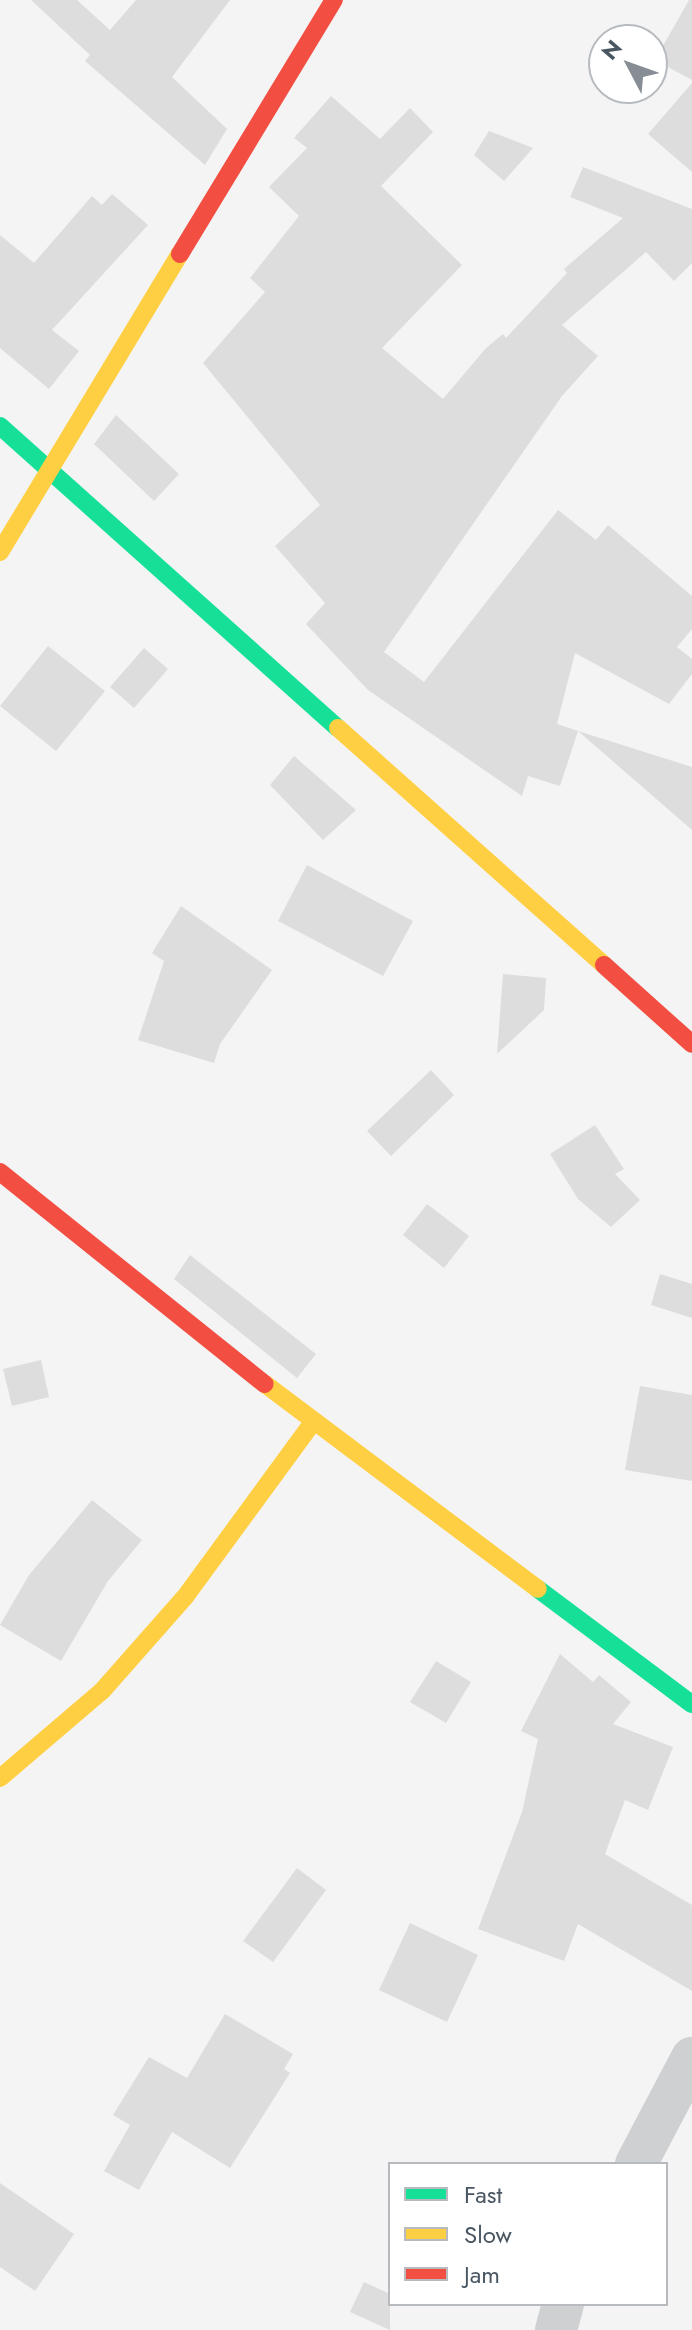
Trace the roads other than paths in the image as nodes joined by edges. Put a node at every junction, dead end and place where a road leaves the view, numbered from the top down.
1 (334, 0) edge
2 (0, 426) edge
3 (51, 471) junction
4 (0, 552) edge
5 (692, 1044) edge
6 (0, 1172) edge
7 (313, 1422) junction
8 (692, 1704) edge
9 (0, 1778) edge
10 (692, 2058) edge
11 (637, 2162) edge
12 (562, 2306) edge
13 (556, 2330) edge

1 - 3 street
2 - 3 street
3 - 4 street
3 - 5 street
6 - 7 street
7 - 8 street
7 - 9 street
10 - 11 street
12 - 13 street

